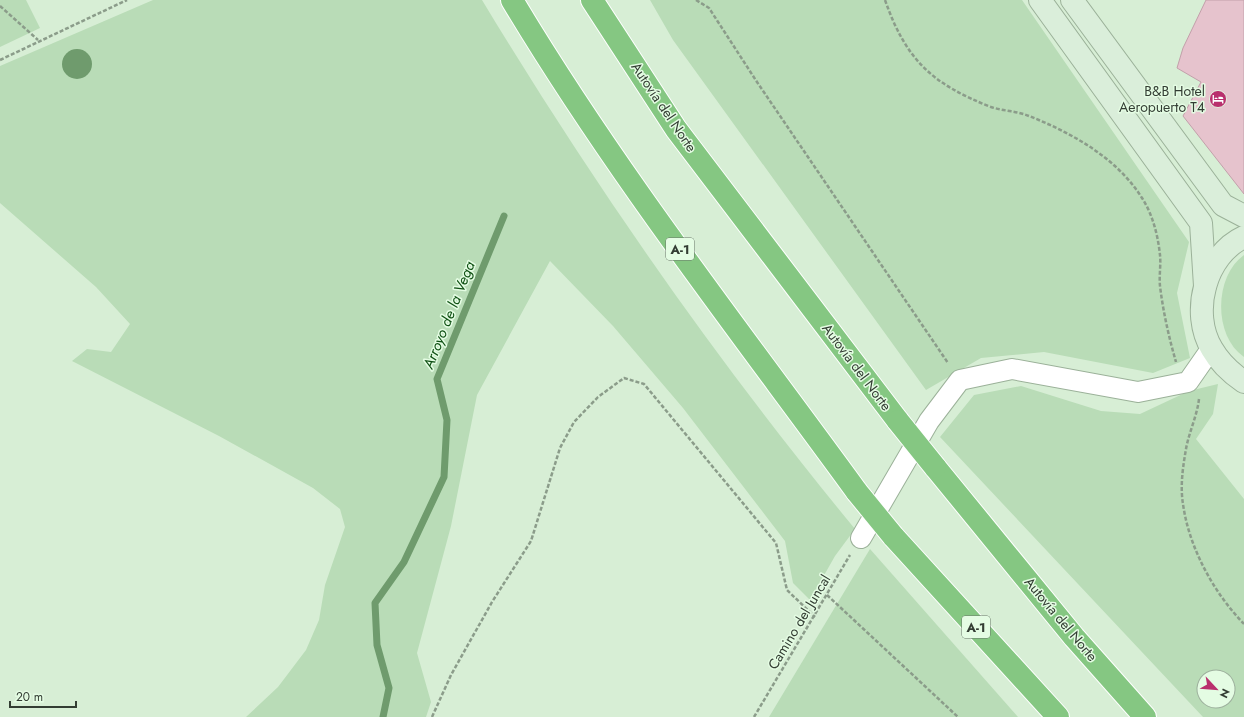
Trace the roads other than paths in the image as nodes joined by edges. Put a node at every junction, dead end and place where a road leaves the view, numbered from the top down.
1 (512, 0) edge
2 (592, 0) edge
3 (1040, 0) edge
4 (1072, 0) edge
5 (1244, 216) edge
6 (1244, 237) edge
7 (1205, 286) junction
8 (1211, 349) junction
9 (1244, 382) edge
10 (861, 538) road end
11 (1058, 717) edge
12 (1145, 717) edge

1 - 11 highway, A-1, bridge
2 - 12 highway, Autovía del Norte, bridge
3 - 7 street
4 - 5 street
6 - 7 street
7 - 8 street
8 - 9 street
8 - 10 street

